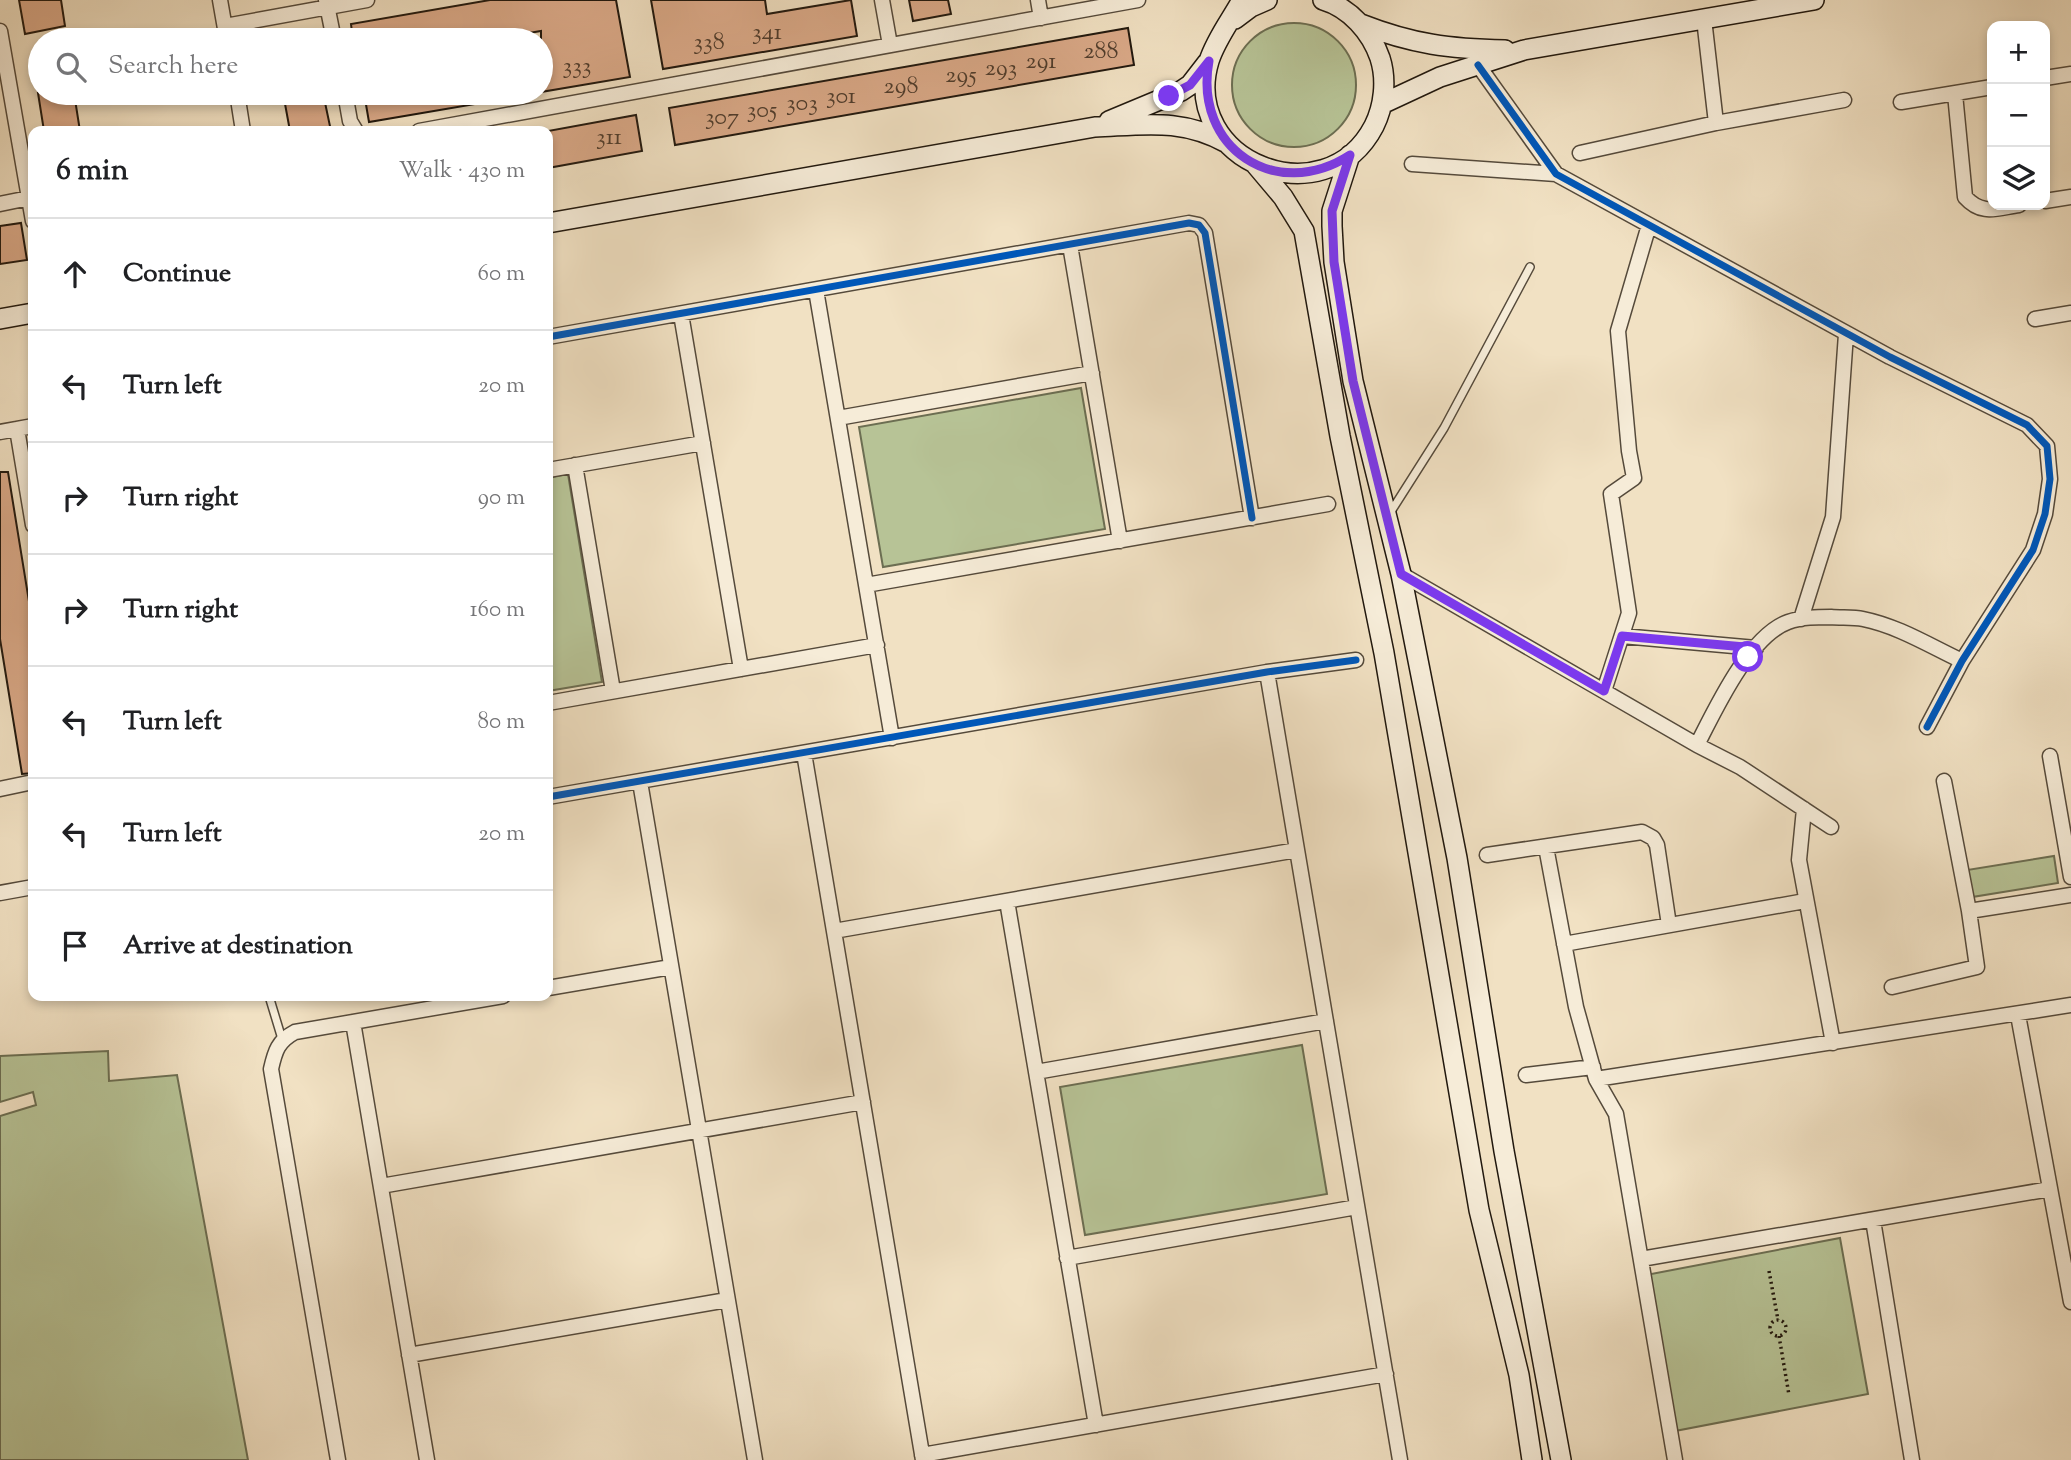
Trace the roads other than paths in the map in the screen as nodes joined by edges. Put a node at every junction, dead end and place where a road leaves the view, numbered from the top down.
1 (220, 0) edge
2 (367, 0) edge
3 (882, 0) edge
4 (1038, 0) edge
5 (1139, 0) edge
6 (1242, 0) edge
7 (1267, 0) edge
8 (1814, 0) edge
9 (1326, 1) edge
10 (327, 4) edge
11 (1041, 18) junction
12 (1704, 19) junction
13 (1361, 24) junction
14 (225, 28) edge
15 (243, 28) edge
16 (332, 28) edge
17 (1227, 28) junction
18 (0, 31) edge
19 (890, 45) junction
20 (1524, 50) junction
21 (1209, 61) junction
22 (1478, 65) junction
23 (4, 73) edge
24 (2071, 74) edge
25 (2050, 77) edge
26 (1987, 88) edge
27 (1955, 94) junction
28 (1843, 100) dead end
29 (1901, 102) dead end
30 (1382, 104) junction
31 (239, 105) edge
32 (347, 105) edge
33 (1716, 123) junction
34 (242, 126) edge
35 (353, 126) edge
36 (446, 126) edge
37 (1095, 127) junction
38 (1227, 143) junction
39 (1580, 153) dead end
40 (1350, 155) junction
41 (1412, 164) dead end
42 (1256, 165) junction
43 (1556, 174) junction
44 (28, 193) edge
45 (2071, 197) edge
46 (28, 198) edge
47 (2050, 200) edge
48 (0, 204) edge
49 (1987, 209) edge
50 (553, 222) edge
51 (1649, 225) junction
52 (1070, 245) junction
53 (1530, 267) dead end
54 (816, 290) junction
55 (2071, 313) edge
56 (28, 314) edge
57 (681, 314) junction
58 (0, 319) edge
59 (2035, 320) dead end
60 (1846, 334) junction
61 (553, 336) edge
62 (1091, 373) junction
63 (838, 418) junction
64 (28, 427) edge
65 (17, 429) junction
66 (0, 432) edge
67 (703, 443) junction
68 (575, 465) junction
69 (553, 469) edge
70 (28, 495) edge
71 (1328, 504) dead end
72 (1252, 518) junction
73 (1387, 518) junction
74 (1120, 541) junction
75 (1401, 574) junction
76 (866, 585) junction
77 (1801, 619) junction
78 (1622, 636) junction
79 (877, 645) junction
80 (1756, 648) junction
81 (1356, 660) dead end
82 (1962, 661) junction
83 (741, 669) junction
84 (1267, 672) junction
85 (614, 691) junction
86 (1604, 691) junction
87 (553, 701) edge
88 (1927, 727) dead end
89 (892, 738) junction
90 (1697, 746) junction
91 (803, 753) junction
92 (2050, 756) dead end
93 (1944, 781) dead end
94 (639, 782) junction
95 (28, 783) edge
96 (0, 789) edge
97 (553, 796) edge
98 (1804, 809) junction
99 (1831, 827) dead end
100 (1546, 847) junction
101 (1297, 850) junction
102 (1487, 855) dead end
103 (2071, 877) edge
104 (28, 888) edge
105 (0, 893) edge
106 (2071, 894) edge
107 (1007, 901) junction
108 (1805, 901) junction
109 (1969, 911) junction
110 (1669, 925) junction
111 (834, 931) junction
112 (1564, 944) junction
113 (671, 967) junction
114 (553, 987) edge
115 (1892, 987) dead end
116 (271, 1001) edge
117 (474, 1001) edge
118 (2071, 1005) edge
119 (2018, 1015) junction
120 (1326, 1021) junction
121 (353, 1022) junction
122 (282, 1039) junction
123 (1833, 1043) junction
124 (1036, 1072) junction
125 (1595, 1073) junction
126 (1526, 1075) dead end
127 (863, 1102) junction
128 (699, 1131) junction
129 (381, 1186) junction
130 (2050, 1189) junction
131 (1357, 1207) junction
132 (1873, 1220) junction
133 (1067, 1258) junction
134 (1641, 1259) junction
135 (727, 1300) junction
136 (2071, 1302) edge
137 (409, 1355) junction
138 (1386, 1374) junction
139 (1096, 1425) junction
140 (923, 1458) edge
141 (338, 1460) edge
142 (427, 1460) edge
143 (755, 1460) edge
144 (1400, 1460) edge
145 (1532, 1460) edge
146 (1561, 1460) edge
147 (1675, 1460) edge
148 (1912, 1460) edge

1 - 14 street
2 - 10 street
3 - 19 street
4 - 11 street
5 - 11 street
6 - 17 main road
7 - 17 main road
8 - 12 main road
9 - 13 main road
10 - 15 street
10 - 16 street
11 - 19 street
12 - 20 main road
12 - 33 street
13 - 20 main road
13 - 30 main road
17 - 21 main road
18 - 23 street
19 - 36 street
20 - 22 main road
21 - 37 main road
21 - 38 main road
22 - 30 main road
22 - 43 street
23 - 44 street
24 - 25 street
26 - 27 street
27 - 29 street
27 - 49 street
28 - 33 street
30 - 40 main road
31 - 34 street
32 - 35 street
33 - 39 street
37 - 38 main road
37 - 50 main road
38 - 42 main road
40 - 42 main road
40 - 73 main road
41 - 43 street
42 - 145 main road
43 - 51 street
45 - 47 street
46 - 48 street
51 - 60 street
51 - 78 street
52 - 54 street
52 - 62 street
52 - 72 street
53 - 73 lane
54 - 57 street
54 - 63 street
55 - 59 street
56 - 58 main road
57 - 61 street
57 - 67 street
60 - 77 street
60 - 82 street
62 - 63 street
62 - 74 street
63 - 76 street
64 - 65 street
65 - 66 street
65 - 70 street
67 - 68 street
67 - 83 street
68 - 69 street
68 - 85 street
71 - 72 street
72 - 74 street
73 - 75 main road
74 - 76 street
75 - 86 street
75 - 146 main road
76 - 79 street
77 - 80 street
77 - 82 street
78 - 80 street
78 - 86 street
79 - 83 street
79 - 89 street
80 - 90 street
81 - 84 street
82 - 88 street
83 - 85 street
84 - 89 street
84 - 101 street
85 - 87 street
86 - 90 street
89 - 91 street
90 - 98 street
91 - 94 street
91 - 111 street
92 - 103 street
93 - 109 street
94 - 97 street
94 - 113 street
95 - 96 street
98 - 99 street
98 - 108 street
100 - 102 street
100 - 110 street
100 - 112 street
101 - 107 street
101 - 120 street
104 - 105 street
106 - 109 street
107 - 111 street
107 - 124 street
108 - 110 street
108 - 123 street
109 - 115 street
110 - 112 street
111 - 127 street
112 - 125 street
113 - 114 street
113 - 128 street
116 - 122 lane
117 - 121 street
118 - 119 street
119 - 123 street
119 - 130 street
120 - 124 street
120 - 131 street
121 - 122 street
121 - 129 street
122 - 141 street
123 - 125 street
124 - 133 street
125 - 126 street
125 - 134 street
127 - 128 street
127 - 140 street
128 - 129 street
128 - 135 street
129 - 137 street
130 - 132 street
130 - 136 street
131 - 133 street
131 - 138 street
132 - 134 street
132 - 148 street
133 - 139 street
134 - 147 street
135 - 137 street
135 - 143 street
137 - 142 street
138 - 139 street
138 - 144 street
139 - 140 street

